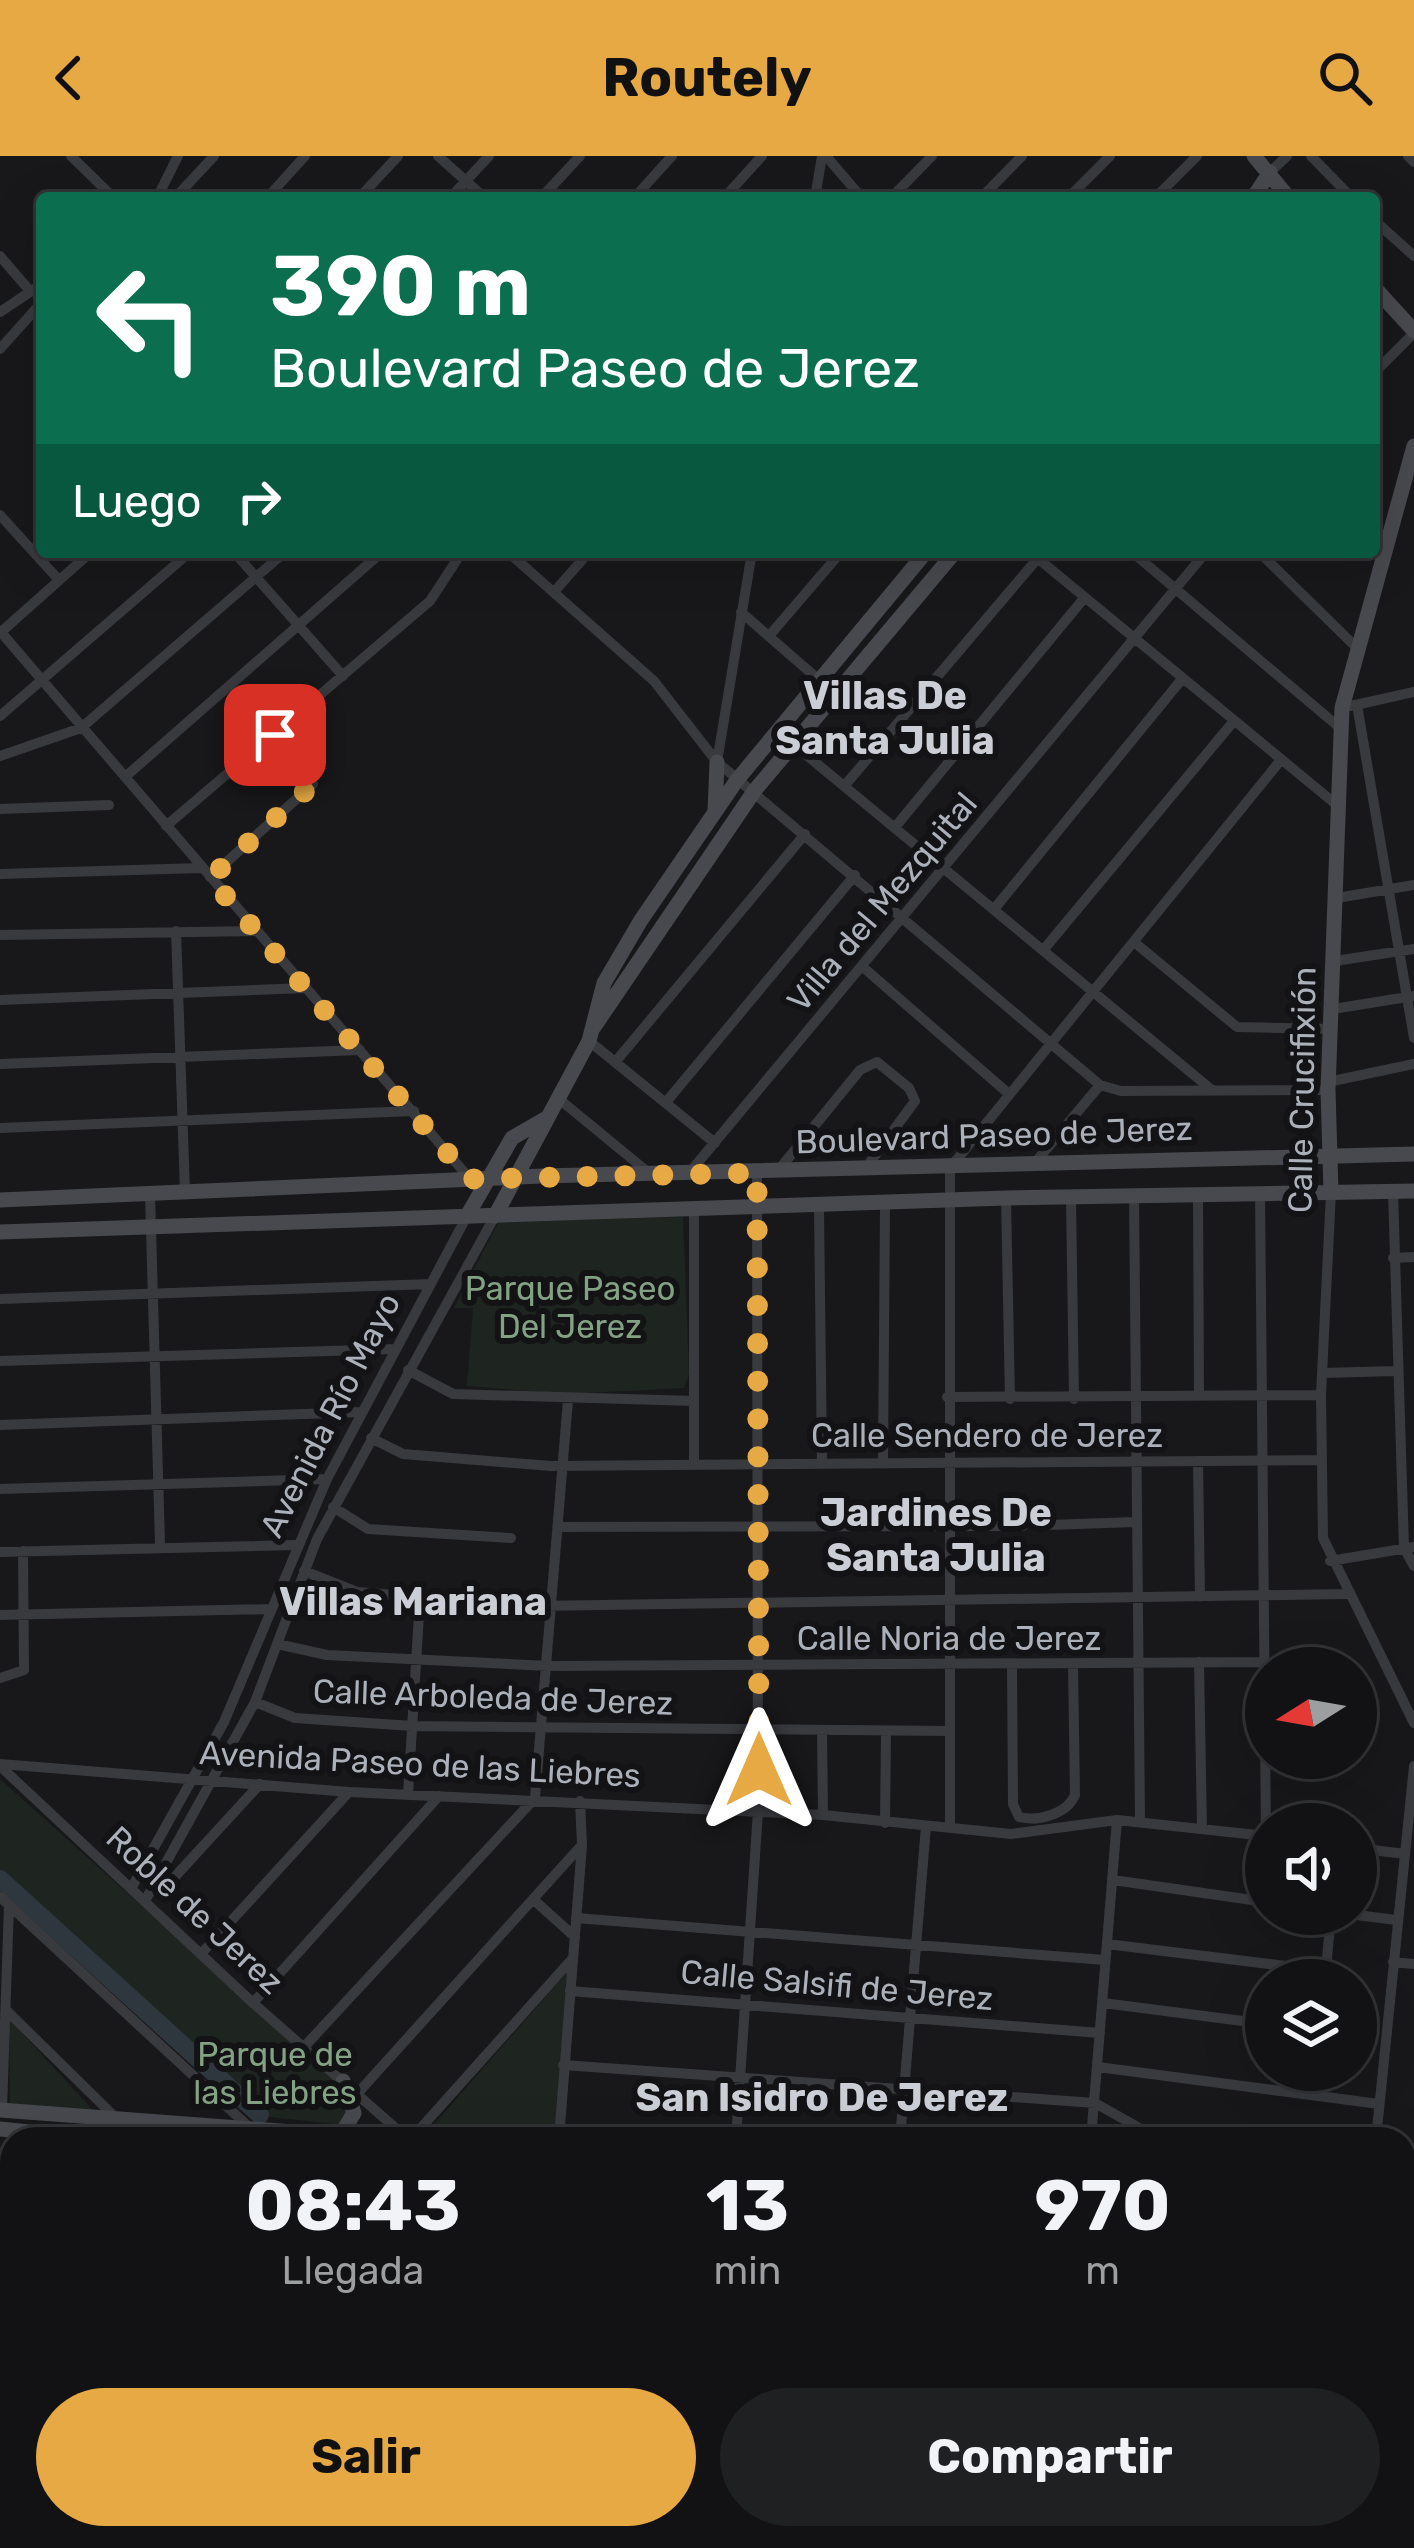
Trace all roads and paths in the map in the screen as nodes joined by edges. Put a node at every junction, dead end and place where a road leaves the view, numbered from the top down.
1 (71, 156) edge
2 (214, 156) edge
3 (305, 156) edge
4 (398, 156) edge
5 (438, 156) edge
6 (488, 156) edge
7 (580, 156) edge
8 (673, 156) edge
9 (762, 156) edge
10 (824, 156) edge
11 (932, 156) edge
12 (1022, 156) edge
13 (1110, 156) edge
14 (1197, 156) edge
15 (1255, 156) edge
16 (1311, 156) edge
17 (172, 159) edge
18 (1278, 175) edge
19 (466, 181) junction
20 (108, 192) edge
21 (159, 192) edge
22 (181, 192) edge
23 (272, 192) edge
24 (365, 192) edge
25 (456, 192) edge
26 (478, 192) edge
27 (547, 192) edge
28 (640, 192) edge
29 (729, 192) edge
30 (816, 192) edge
31 (857, 192) edge
32 (898, 192) edge
33 (987, 192) edge
34 (1074, 192) edge
35 (1161, 192) edge
36 (1346, 192) edge
37 (1380, 225) edge
38 (0, 256) edge
39 (1414, 256) edge
40 (36, 287) edge
41 (1380, 295) edge
42 (0, 312) edge
43 (36, 313) edge
44 (1414, 332) edge
45 (0, 349) edge
46 (1380, 367) edge
47 (1414, 446) edge
48 (0, 515) edge
49 (36, 555) edge
50 (39, 558) edge
51 (84, 558) edge
52 (183, 558) edge
53 (239, 558) edge
54 (278, 558) edge
55 (375, 558) edge
56 (458, 558) edge
57 (515, 558) edge
58 (584, 558) edge
59 (751, 558) edge
60 (836, 558) edge
61 (921, 558) edge
62 (950, 558) edge
63 (1032, 558) edge
64 (1038, 558) edge
65 (1139, 558) edge
66 (1201, 558) edge
67 (1264, 558) edge
68 (256, 577) junction
69 (59, 580) junction
70 (1176, 588) junction
71 (554, 592) junction
72 (1084, 597) junction
73 (741, 612) junction
74 (300, 627) junction
75 (0, 631) edge
76 (769, 636) junction
77 (1133, 638) junction
78 (1359, 650) junction
79 (343, 676) junction
80 (820, 679) junction
81 (1182, 679) junction
82 (41, 681) junction
83 (1414, 692) edge
84 (834, 693) junction
85 (1350, 706) junction
86 (0, 716) edge
87 (1233, 722) junction
88 (81, 728) junction
89 (1340, 728) junction
90 (275, 735) junction
91 (793, 744) junction
92 (0, 756) edge
93 (1280, 761) junction
94 (717, 762) junction
95 (125, 777) junction
96 (737, 780) junction
97 (846, 784) junction
98 (753, 792) junction
99 (109, 805) dead end
100 (1338, 806) junction
101 (0, 809) edge
102 (715, 811) junction
103 (166, 826) junction
104 (896, 826) junction
105 (805, 834) junction
106 (947, 867) junction
107 (205, 873) junction
108 (0, 874) edge
109 (856, 875) junction
110 (1414, 885) edge
111 (1387, 890) junction
112 (1337, 898) junction
113 (995, 908) junction
114 (907, 917) junction
115 (176, 931) junction
116 (256, 931) junction
117 (0, 935) edge
118 (1133, 942) junction
119 (1045, 949) junction
120 (1414, 949) edge
121 (1398, 952) junction
122 (1335, 961) junction
123 (864, 968) junction
124 (305, 988) junction
125 (1093, 991) junction
126 (178, 994) junction
127 (1410, 996) edge
128 (0, 1000) edge
129 (1333, 1010) junction
130 (1331, 1028) junction
131 (592, 1034) junction
132 (1414, 1038) edge
133 (1052, 1040) junction
134 (360, 1050) junction
135 (180, 1058) junction
136 (617, 1060) junction
137 (0, 1064) edge
138 (1414, 1064) edge
139 (1100, 1085) junction
140 (1328, 1086) junction
141 (1212, 1090) junction
142 (1009, 1094) junction
143 (559, 1099) junction
144 (667, 1101) junction
145 (414, 1111) junction
146 (545, 1119) junction
147 (184, 1121) junction
148 (0, 1128) edge
149 (715, 1143) junction
150 (1414, 1154) edge
151 (1327, 1155) junction
152 (1034, 1164) junction
153 (950, 1168) junction
154 (863, 1171) junction
155 (776, 1172) junction
156 (757, 1173) junction
157 (688, 1174) junction
158 (652, 1175) junction
159 (517, 1178) junction
160 (470, 1179) junction
161 (488, 1179) junction
162 (1414, 1191) edge
163 (185, 1192) junction
164 (1260, 1192) junction
165 (1331, 1192) junction
166 (1393, 1192) junction
167 (149, 1194) junction
168 (1198, 1194) junction
169 (1134, 1195) junction
170 (1071, 1197) junction
171 (1006, 1198) junction
172 (0, 1200) edge
173 (947, 1202) junction
174 (885, 1207) junction
175 (820, 1208) junction
176 (757, 1209) junction
177 (694, 1210) junction
178 (467, 1216) junction
179 (495, 1216) junction
180 (151, 1227) junction
181 (0, 1232) edge
182 (1414, 1257) edge
183 (1393, 1258) junction
184 (431, 1284) junction
185 (152, 1292) junction
186 (0, 1299) edge
187 (395, 1349) junction
188 (154, 1354) junction
189 (0, 1361) edge
190 (408, 1370) junction
191 (1396, 1371) junction
192 (1322, 1372) junction
193 (1321, 1395) junction
194 (1198, 1396) junction
195 (1262, 1396) junction
196 (946, 1397) junction
197 (1135, 1397) junction
198 (1010, 1399) junction
199 (1073, 1399) junction
200 (568, 1400) junction
201 (694, 1401) junction
202 (362, 1412) junction
203 (157, 1417) junction
204 (0, 1425) edge
205 (370, 1438) junction
206 (1262, 1460) junction
207 (1321, 1460) junction
208 (1136, 1461) junction
209 (1198, 1461) junction
210 (822, 1462) junction
211 (883, 1462) junction
212 (947, 1462) junction
213 (694, 1463) junction
214 (562, 1465) junction
215 (758, 1465) junction
216 (327, 1479) junction
217 (157, 1485) junction
218 (0, 1489) edge
219 (333, 1507) junction
220 (1135, 1522) junction
221 (947, 1525) junction
222 (1048, 1525) dead end
223 (760, 1526) junction
224 (1023, 1526) dead end
225 (558, 1527) junction
226 (511, 1538) dead end
227 (160, 1544) junction
228 (295, 1545) junction
229 (1409, 1547) edge
230 (23, 1551) junction
231 (0, 1552) edge
232 (1330, 1561) junction
233 (1414, 1566) edge
234 (304, 1571) junction
235 (1346, 1594) junction
236 (947, 1597) junction
237 (1136, 1597) junction
238 (1200, 1597) junction
239 (1262, 1597) junction
240 (420, 1598) junction
241 (759, 1599) junction
242 (553, 1602) junction
243 (271, 1609) junction
244 (24, 1614) junction
245 (0, 1615) edge
246 (277, 1645) junction
247 (1263, 1647) edge
248 (416, 1660) junction
249 (1199, 1662) junction
250 (1245, 1662) edge
251 (1137, 1664) junction
252 (758, 1665) junction
253 (948, 1665) junction
254 (1073, 1665) junction
255 (548, 1666) junction
256 (1012, 1666) junction
257 (0, 1678) edge
258 (255, 1702) junction
259 (1414, 1723) edge
260 (412, 1726) junction
261 (759, 1730) junction
262 (542, 1731) junction
263 (822, 1731) junction
264 (949, 1731) junction
265 (886, 1732) junction
266 (0, 1765) edge
267 (1414, 1766) edge
268 (190, 1777) junction
269 (212, 1779) junction
270 (260, 1784) junction
271 (349, 1792) junction
272 (408, 1794) junction
273 (439, 1796) junction
274 (535, 1798) junction
275 (580, 1801) junction
276 (758, 1811) junction
277 (824, 1815) junction
278 (1118, 1820) junction
279 (1140, 1821) junction
280 (885, 1823) junction
281 (926, 1826) junction
282 (950, 1828) junction
283 (1202, 1828) junction
284 (1245, 1833) edge
285 (582, 1845) junction
286 (1377, 1851) edge
287 (1405, 1854) junction
288 (1113, 1880) junction
289 (132, 1887) junction
290 (147, 1896) junction
291 (1245, 1899) edge
292 (4, 1901) edge
293 (535, 1901) junction
294 (576, 1918) junction
295 (1377, 1918) edge
296 (1396, 1920) junction
297 (750, 1931) junction
298 (575, 1937) junction
299 (1107, 1945) junction
300 (916, 1946) junction
301 (201, 1954) junction
302 (573, 1958) junction
303 (1105, 1960) junction
304 (1393, 1962) junction
305 (1245, 1964) edge
306 (1414, 1964) edge
307 (570, 1990) junction
308 (253, 2003) junction
309 (1103, 2003) junction
310 (744, 2004) junction
311 (6, 2010) junction
312 (910, 2019) junction
313 (1245, 2021) edge
314 (1100, 2033) junction
315 (304, 2047) junction
316 (563, 2065) junction
317 (1098, 2067) junction
318 (739, 2079) junction
319 (343, 2081) junction
320 (1315, 2091) edge
321 (904, 2093) junction
322 (357, 2094) junction
323 (1315, 2095) junction
324 (1095, 2104) junction
325 (1379, 2104) junction
326 (1, 2110) edge
327 (76, 2117) junction
328 (118, 2119) junction
329 (76, 2127) edge
330 (204, 2127) edge
331 (253, 2127) edge
332 (345, 2127) edge
333 (395, 2127) edge
334 (420, 2127) edge
335 (560, 2127) edge
336 (737, 2127) edge
337 (901, 2127) edge
338 (1092, 2127) edge
339 (1137, 2127) edge
340 (1377, 2127) edge

1 - 20 street
2 - 22 street
3 - 23 street
4 - 24 street
5 - 19 street
6 - 19 street
7 - 27 street
8 - 28 street
9 - 29 street
10 - 30 street
10 - 31 street
11 - 32 street
12 - 33 street
13 - 34 street
14 - 35 street
15 - 18 street
16 - 36 street
17 - 21 street
19 - 25 street
19 - 26 street
37 - 39 street
38 - 40 street
40 - 42 street
41 - 44 street
43 - 45 street
44 - 46 street
47 - 78 street, Calle Crucifixión
48 - 49 street
50 - 69 street
51 - 69 street
52 - 82 street
53 - 68 street
54 - 68 street
55 - 74 street
56 - 79 street
57 - 71 street
58 - 71 street
59 - 73 street
60 - 76 street
61 - 80 street, Avenida Río Mayo
62 - 84 street, Avenida Río Mayo
63 - 97 street
64 - 72 street
65 - 70 street
66 - 70 street, Villa del Mezquital
67 - 78 street
68 - 74 street
68 - 88 street
69 - 75 street
70 - 77 street, Villa del Mezquital
70 - 89 street
71 - 94 street
72 - 77 street
72 - 104 street
73 - 76 street
73 - 94 street
74 - 79 street
74 - 95 street
75 - 82 street
76 - 80 street
77 - 81 street
77 - 106 street, Villa del Mezquital
78 - 85 street, Calle Crucifixión
79 - 90 street
80 - 84 street
80 - 96 street, Avenida Río Mayo
81 - 87 street
81 - 113 street
82 - 86 street
82 - 88 street
83 - 85 street
84 - 91 street, Avenida Río Mayo
85 - 89 street, Calle Crucifixión
85 - 111 street
87 - 93 street
87 - 119 street
88 - 92 street
88 - 95 street
89 - 100 street, Calle Crucifixión
90 - 103 street
90 - 107 street
91 - 97 street
91 - 98 street, Avenida Río Mayo
93 - 100 street
93 - 118 street
94 - 96 street
94 - 102 street
95 - 103 street
96 - 98 street
96 - 102 street, Avenida Río Mayo
97 - 104 street
98 - 105 street
98 - 131 street, Avenida Río Mayo
99 - 101 street
100 - 112 street, Calle Crucifixión
102 - 131 street, Avenida Río Mayo
103 - 107 street
104 - 106 street
105 - 109 street
105 - 136 street
106 - 113 street
106 - 114 street, Villa del Mezquital
107 - 108 street
107 - 116 street
109 - 114 street
109 - 144 street
110 - 111 street
111 - 112 street
111 - 121 street
112 - 122 street, Calle Crucifixión
113 - 119 street
114 - 123 street, Villa del Mezquital
114 - 133 street
115 - 116 street
115 - 117 street
115 - 126 street
116 - 124 street
118 - 125 street
118 - 130 street
119 - 125 street
120 - 121 street
121 - 122 street
121 - 127 street
122 - 129 street, Calle Crucifixión
123 - 142 street
123 - 149 street, Villa del Mezquital
124 - 126 street
124 - 134 street
125 - 133 street
125 - 141 street
126 - 128 street
126 - 135 street
127 - 129 street
127 - 132 street
129 - 130 street, Calle Crucifixión
130 - 140 street, Calle Crucifixión
131 - 136 street
131 - 143 street, Avenida Río Mayo
133 - 139 street
133 - 142 street
134 - 135 street
134 - 145 street
135 - 137 street
135 - 147 street
136 - 144 street
138 - 140 street
139 - 141 street
139 - 152 street
140 - 141 street
140 - 151 street, Calle Crucifixión
142 - 153 street
143 - 146 street, Avenida Río Mayo
143 - 158 street
144 - 149 street
145 - 147 street
145 - 160 street
146 - 159 street, Avenida Río Mayo
146 - 161 street, Avenida Río Mayo
147 - 148 street
147 - 163 street
149 - 157 street, Villa del Mezquital
150 - 151 street, Boulevard Paseo de Jerez
151 - 152 street, Boulevard Paseo de Jerez
151 - 165 street, Calle Crucifixión
152 - 153 street, Boulevard Paseo de Jerez
153 - 154 street, Boulevard Paseo de Jerez
153 - 173 street
154 - 155 street, Boulevard Paseo de Jerez
154 - 155 street
155 - 156 street, Boulevard Paseo de Jerez
156 - 157 street, Boulevard Paseo de Jerez
156 - 176 street
157 - 158 street, Boulevard Paseo de Jerez
158 - 159 street, Boulevard Paseo de Jerez
159 - 161 street, Boulevard Paseo de Jerez
159 - 179 street, Avenida Río Mayo
160 - 161 street, Boulevard Paseo de Jerez
160 - 163 street, Boulevard Paseo de Jerez
161 - 178 street, Avenida Río Mayo
162 - 166 street, Boulevard Paseo de Jerez
163 - 167 street, Boulevard Paseo de Jerez
164 - 165 street, Boulevard Paseo de Jerez
164 - 168 street, Boulevard Paseo de Jerez
164 - 195 street
165 - 166 street, Boulevard Paseo de Jerez
165 - 192 street, Calle Crucifixión
166 - 183 street
167 - 172 street, Boulevard Paseo de Jerez
167 - 180 street
168 - 169 street, Boulevard Paseo de Jerez
168 - 194 street
169 - 170 street, Boulevard Paseo de Jerez
169 - 197 street
170 - 171 street, Boulevard Paseo de Jerez
170 - 199 street
171 - 173 street, Boulevard Paseo de Jerez
171 - 198 street
173 - 174 street, Boulevard Paseo de Jerez
173 - 196 street
174 - 175 street, Boulevard Paseo de Jerez
174 - 211 street
175 - 176 street, Boulevard Paseo de Jerez
175 - 210 street
176 - 177 street, Boulevard Paseo de Jerez
176 - 215 street
177 - 179 street, Boulevard Paseo de Jerez
177 - 201 street
178 - 179 street, Boulevard Paseo de Jerez
178 - 180 street, Boulevard Paseo de Jerez
178 - 184 street, Avenida Río Mayo
179 - 190 street, Avenida Río Mayo
180 - 181 street, Boulevard Paseo de Jerez
180 - 185 street
182 - 183 street
183 - 191 street
184 - 185 street
184 - 187 street, Avenida Río Mayo
185 - 186 street
185 - 188 street
187 - 188 street
187 - 202 street, Avenida Río Mayo
188 - 189 street
188 - 203 street
190 - 200 street
190 - 205 street, Avenida Río Mayo
191 - 192 street
191 - 229 street
192 - 193 street, Calle Crucifixión
193 - 195 street
193 - 207 street, Calle Crucifixión
194 - 195 street
194 - 197 street
195 - 206 street
196 - 198 street
196 - 212 street
197 - 199 street
197 - 208 street
198 - 199 street
200 - 201 street
200 - 214 street
201 - 213 street
202 - 203 street
202 - 216 street, Avenida Río Mayo
203 - 204 street
203 - 217 street
205 - 214 street, Calle Sendero de Jerez
205 - 219 street, Avenida Río Mayo
206 - 207 street, Calle Sendero de Jerez
206 - 209 street, Calle Sendero de Jerez
206 - 239 street
207 - 232 street, Calle Crucifixión
208 - 209 street, Calle Sendero de Jerez
208 - 212 street, Calle Sendero de Jerez
208 - 220 street
209 - 238 street
210 - 211 street, Calle Sendero de Jerez
210 - 215 street, Calle Sendero de Jerez
211 - 212 street, Calle Sendero de Jerez
212 - 221 street
213 - 214 street, Calle Sendero de Jerez
213 - 215 street, Calle Sendero de Jerez
214 - 225 street
215 - 223 street
216 - 217 street
216 - 228 street, Avenida Río Mayo
217 - 218 street
217 - 227 street
219 - 226 street
219 - 234 street, Avenida Río Mayo
220 - 222 street
220 - 237 street
221 - 223 street
221 - 224 street
221 - 236 street
223 - 225 street
223 - 241 street
225 - 242 street
227 - 228 street
227 - 230 street
228 - 243 street, Avenida Río Mayo
229 - 232 street
229 - 233 street
230 - 231 street
230 - 244 street
232 - 235 street, Calle Crucifixión
234 - 240 street
234 - 246 street, Avenida Río Mayo
235 - 239 street
235 - 259 street, Calle Crucifixión
236 - 237 street
236 - 241 street
236 - 253 street
237 - 238 street
237 - 251 street
238 - 239 street
239 - 247 street
240 - 242 street
240 - 248 street
241 - 242 street
241 - 252 street
242 - 255 street
243 - 244 street
243 - 268 street, Avenida Río Mayo
244 - 245 street
244 - 257 street
246 - 248 street, Calle Noria de Jerez
246 - 258 street, Avenida Río Mayo
248 - 255 street, Calle Noria de Jerez
248 - 260 street
249 - 250 street, Calle Noria de Jerez
249 - 251 street, Calle Noria de Jerez
249 - 283 street
251 - 254 street, Calle Noria de Jerez
251 - 279 street
252 - 253 street, Calle Noria de Jerez
252 - 255 street, Calle Noria de Jerez
252 - 261 street
253 - 256 street, Calle Noria de Jerez
253 - 264 street
254 - 256 street, Calle Noria de Jerez
254 - 256 street
255 - 262 street
258 - 260 street, Calle Arboleda de Jerez
258 - 269 street, Avenida Río Mayo
260 - 262 street, Calle Arboleda de Jerez
260 - 272 street
261 - 262 street, Calle Arboleda de Jerez
261 - 263 street, Calle Arboleda de Jerez
261 - 276 street
262 - 274 street
263 - 265 street, Calle Arboleda de Jerez
263 - 277 street
264 - 265 street, Calle Arboleda de Jerez
264 - 282 street
265 - 280 street
266 - 268 street, Avenida Paseo de las Liebres
266 - 289 street, Roble de Jerez
267 - 287 street
268 - 269 street, Avenida Paseo de las Liebres
268 - 289 street, Avenida Río Mayo
269 - 270 street, Avenida Paseo de las Liebres
269 - 290 street, Avenida Río Mayo
270 - 271 street, Avenida Paseo de las Liebres
270 - 290 street
271 - 272 street, Avenida Paseo de las Liebres
271 - 301 street
272 - 273 street, Avenida Paseo de las Liebres
273 - 274 street, Avenida Paseo de las Liebres
273 - 308 street
274 - 275 street, Avenida Paseo de las Liebres
274 - 315 street
275 - 276 street, Avenida Paseo de las Liebres
275 - 285 street
276 - 277 street, Avenida Paseo de las Liebres
276 - 297 street
277 - 280 street, Avenida Paseo de las Liebres
278 - 279 street, Avenida Paseo de las Liebres
278 - 282 street, Avenida Paseo de las Liebres
278 - 288 street
279 - 283 street, Avenida Paseo de las Liebres
280 - 281 street, Avenida Paseo de las Liebres
281 - 282 street, Avenida Paseo de las Liebres
281 - 300 street
283 - 284 street, Avenida Paseo de las Liebres
285 - 293 street
285 - 294 street
286 - 287 street
287 - 296 street
288 - 291 street
288 - 299 street
289 - 290 street, Roble de Jerez
290 - 301 street, Roble de Jerez
292 - 311 street
292 - 331 street
293 - 298 street
293 - 322 street
294 - 297 street
294 - 298 street
295 - 296 street
296 - 304 street
297 - 300 street
297 - 310 street
298 - 302 street
299 - 303 street
299 - 305 street
300 - 303 street
300 - 312 street
301 - 308 street, Roble de Jerez
302 - 307 street
302 - 334 street
303 - 309 street
304 - 306 street
304 - 325 street
307 - 310 street, Calle Salsifi de Jerez
307 - 316 street
308 - 315 street, Roble de Jerez
309 - 313 street
309 - 314 street
310 - 312 street, Calle Salsifi de Jerez
310 - 318 street
311 - 326 street
311 - 328 street
312 - 314 street, Calle Salsifi de Jerez
312 - 321 street
314 - 317 street
315 - 319 street, Roble de Jerez
316 - 318 street
316 - 335 street
317 - 323 street
317 - 324 street
318 - 321 street
318 - 336 street
319 - 322 street, Roble de Jerez
319 - 332 street
320 - 323 street
321 - 324 street
321 - 337 street
322 - 333 street, Roble de Jerez
323 - 325 street
324 - 338 street
324 - 339 street
325 - 340 street
326 - 327 street
327 - 328 street
327 - 329 street
328 - 330 street

